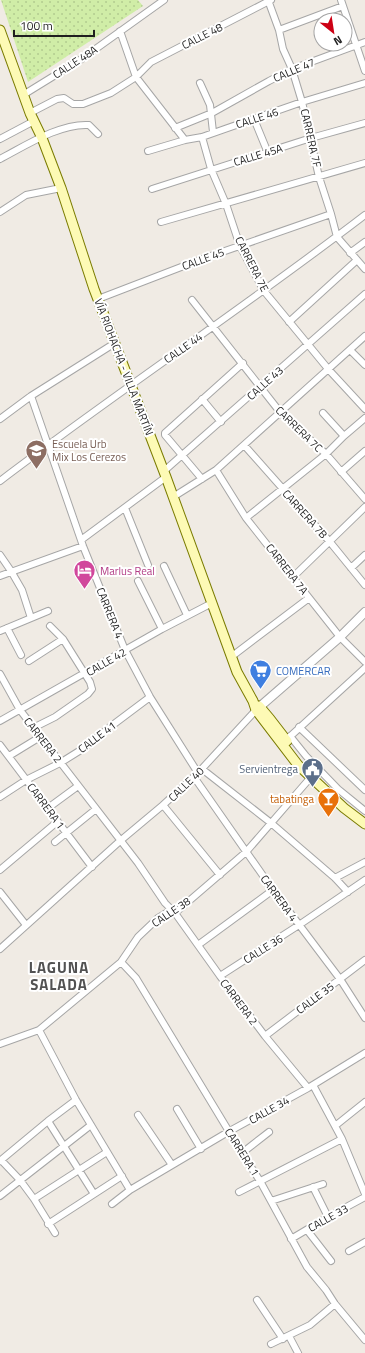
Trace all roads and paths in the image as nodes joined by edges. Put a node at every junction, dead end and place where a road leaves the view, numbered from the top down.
1 (164, 0) edge
2 (269, 0) edge
3 (342, 3) edge
4 (0, 30) edge
5 (279, 30) junction
6 (120, 32) junction
7 (365, 42) edge
8 (356, 45) junction
9 (292, 69) junction
10 (365, 71) edge
11 (136, 77) junction
12 (200, 83) dead end
13 (365, 83) edge
14 (24, 95) junction
15 (302, 102) junction
16 (212, 113) junction
17 (32, 117) junction
18 (254, 118) junction
19 (365, 123) edge
20 (176, 128) junction
21 (213, 132) junction
22 (98, 134) dead end
23 (202, 137) junction
24 (42, 138) junction
25 (311, 138) junction
26 (0, 139) edge
27 (185, 140) junction
28 (148, 151) dead end
29 (268, 153) junction
30 (0, 160) edge
31 (365, 163) edge
32 (211, 169) junction
33 (319, 177) junction
34 (61, 188) junction
35 (152, 189) dead end
36 (226, 204) junction
37 (0, 212) edge
38 (331, 214) junction
39 (365, 215) edge
40 (161, 222) dead end
41 (337, 237) junction
42 (365, 242) edge
43 (240, 246) junction
44 (350, 253) junction
45 (357, 260) junction
46 (365, 269) edge
47 (264, 291) junction
48 (365, 294) edge
49 (98, 299) junction
50 (192, 300) dead end
51 (289, 322) junction
52 (214, 326) junction
53 (365, 336) edge
54 (115, 343) junction
55 (307, 345) junction
56 (350, 350) junction
57 (242, 363) junction
58 (365, 365) edge
59 (329, 370) junction
60 (132, 385) junction
61 (261, 386) junction
62 (31, 396) junction
63 (202, 399) junction
64 (365, 409) edge
65 (280, 412) junction
66 (323, 413) dead end
67 (365, 418) edge
68 (0, 419) edge
69 (221, 422) junction
70 (344, 436) junction
71 (49, 444) junction
72 (244, 445) junction
73 (365, 450) edge
74 (326, 454) junction
75 (182, 456) junction
76 (216, 470) junction
77 (341, 472) junction
78 (165, 474) junction
79 (202, 479) junction
80 (0, 481) edge
81 (282, 489) junction
82 (173, 498) junction
83 (365, 499) edge
84 (365, 507) edge
85 (125, 508) junction
86 (246, 518) junction
87 (330, 542) junction
88 (82, 543) junction
89 (0, 555) edge
90 (365, 555) edge
91 (148, 565) dead end
92 (164, 566) dead end
93 (351, 568) junction
94 (11, 571) junction
95 (0, 576) edge
96 (293, 577) junction
97 (138, 581) dead end
98 (365, 585) edge
99 (310, 598) junction
100 (212, 603) junction
101 (48, 610) dead end
102 (365, 612) edge
103 (187, 615) junction
104 (31, 618) junction
105 (50, 626) dead end
106 (7, 628) junction
107 (162, 629) junction
108 (0, 631) edge
109 (340, 637) junction
110 (63, 639) junction
111 (125, 650) junction
112 (21, 655) dead end
113 (231, 657) junction
114 (29, 661) dead end
115 (365, 662) edge
116 (365, 668) edge
117 (0, 674) edge
118 (84, 674) junction
119 (7, 687) junction
120 (0, 691) edge
121 (150, 698) junction
122 (256, 706) junction
123 (20, 710) junction
124 (0, 722) edge
125 (299, 727) junction
126 (33, 728) junction
127 (40, 737) junction
128 (286, 740) junction
129 (0, 746) edge
130 (9, 756) junction
131 (60, 763) junction
132 (198, 773) junction
133 (311, 777) junction
134 (26, 780) junction
135 (78, 786) junction
136 (365, 790) edge
137 (0, 797) edge
138 (164, 805) junction
139 (48, 808) junction
140 (96, 809) junction
141 (365, 811) edge
142 (365, 817) edge
143 (57, 822) junction
144 (271, 823) junction
145 (365, 824) edge
146 (66, 833) junction
147 (120, 841) junction
148 (55, 842) dead end
149 (246, 852) junction
150 (365, 862) edge
151 (92, 867) junction
152 (0, 870) edge
153 (220, 875) junction
154 (335, 878) junction
155 (365, 880) edge
156 (273, 890) junction
157 (0, 892) edge
158 (348, 892) junction
159 (174, 913) junction
160 (26, 925) junction
161 (299, 926) junction
162 (198, 945) junction
163 (0, 949) edge
164 (365, 960) edge
165 (121, 962) junction
166 (220, 976) junction
167 (340, 980) junction
168 (365, 1018) edge
169 (39, 1030) junction
170 (265, 1036) junction
171 (0, 1043) edge
172 (365, 1053) edge
173 (311, 1087) junction
174 (76, 1100) junction
175 (365, 1102) edge
176 (177, 1109) dead end
177 (138, 1115) dead end
178 (48, 1121) junction
179 (91, 1125) junction
180 (335, 1126) junction
181 (228, 1132) junction
182 (269, 1132) dead end
183 (342, 1139) junction
184 (65, 1145) junction
185 (201, 1149) junction
186 (107, 1152) junction
187 (242, 1153) junction
188 (1, 1161) edge
189 (172, 1166) junction
190 (80, 1169) junction
191 (122, 1176) junction
192 (20, 1180) junction
193 (260, 1181) junction
194 (323, 1184) dead end
195 (313, 1187) junction
196 (130, 1190) junction
197 (240, 1192) dead end
198 (94, 1194) junction
199 (365, 1194) edge
200 (0, 1196) edge
201 (365, 1197) edge
202 (34, 1199) junction
203 (270, 1201) junction
204 (112, 1204) dead end
205 (328, 1217) junction
206 (48, 1224) junction
207 (307, 1230) junction
208 (55, 1233) dead end
209 (291, 1239) junction
210 (365, 1242) edge
211 (349, 1251) dead end
212 (331, 1261) dead end
213 (258, 1300) dead end
214 (335, 1304) junction
215 (289, 1336) junction
216 (283, 1339) junction
217 (365, 1340) edge
218 (271, 1344) dead end
219 (298, 1353) edge

1 - 6 street, CALLE 48A
2 - 5 street, CARRERA 7F
2 - 11 street, CALLE 48
3 - 5 street
3 - 8 street
4 - 14 main road, VÍA RIOHACHA - VILLA MARTÍN
5 - 9 street, CARRERA 7F
6 - 11 street
6 - 14 street, CALLE 48A
7 - 8 street, CALLE 47
8 - 9 street, CALLE 47
8 - 10 street
9 - 15 street, CARRERA 7F
9 - 16 street, CALLE 47
11 - 17 street, CALLE 48
11 - 20 street
12 - 16 street
13 - 15 street, CALLE 46
14 - 17 main road, VÍA RIOHACHA - VILLA MARTÍN
15 - 18 street, CALLE 46
15 - 25 street, CARRERA 7F
16 - 20 street, CALLE 47
16 - 21 street
17 - 24 main road, VÍA RIOHACHA - VILLA MARTÍN
17 - 26 street, CALLE 48
18 - 21 street, CALLE 46
18 - 29 street
19 - 25 street, CALLE 45A
20 - 27 street
21 - 23 street, CALLE 46
22 - 24 street
23 - 27 street, CALLE 46
23 - 32 street, CARRERA 7E
24 - 30 street
24 - 34 main road, VÍA RIOHACHA - VILLA MARTÍN
25 - 29 street, CALLE 45A
25 - 33 street, CARRERA 7F
27 - 28 street, CALLE 46
29 - 32 street, CALLE 45A
31 - 33 street
32 - 35 street, CALLE 45A
32 - 36 street, CARRERA 7E
33 - 36 street
33 - 38 street, CARRERA 7F
34 - 37 street
34 - 49 main road, VÍA RIOHACHA - VILLA MARTÍN
36 - 40 street
36 - 43 street, CARRERA 7E
38 - 41 street, CARRERA 7F
38 - 43 street, CALLE 45
39 - 41 street, CALLE 44
41 - 44 street, CARRERA 7F
41 - 47 street, CALLE 44
42 - 44 street
43 - 47 street, CARRERA 7E
43 - 49 street, CALLE 45
44 - 45 street, CARRERA 7F
45 - 46 street, CARRERA 7F
45 - 51 street
47 - 51 street, CARRERA 7E
47 - 52 street, CALLE 44
48 - 55 street, CALLE 43
49 - 54 main road, VÍA RIOHACHA - VILLA MARTÍN
50 - 52 street, CARRERA 7C
51 - 55 street, CARRERA 7E
52 - 57 street, CARRERA 7C
52 - 60 street, CALLE 44
53 - 56 street
54 - 60 main road, VÍA RIOHACHA - VILLA MARTÍN
54 - 62 street
55 - 59 street, CARRERA 7E
55 - 61 street, CALLE 43
56 - 58 street
56 - 59 street
57 - 61 street, CARRERA 7C
57 - 63 street
59 - 64 street, CARRERA 7E
59 - 65 street
60 - 71 street, CALLE 44
60 - 78 main road, VÍA RIOHACHA - VILLA MARTÍN
61 - 65 street, CARRERA 7C
61 - 69 street, CALLE 43
62 - 68 street
62 - 71 street, CARRERA 4
63 - 69 street
63 - 75 street
65 - 72 street
65 - 74 street, CARRERA 7C
66 - 70 street
67 - 70 street
69 - 75 street, CALLE 43
70 - 74 street
71 - 80 street, CALLE 44
71 - 88 street, CARRERA 4
72 - 76 street
72 - 81 street, CARRERA 7B
73 - 77 street
74 - 77 street, CARRERA 7C
74 - 81 street
75 - 78 street, CALLE 43
75 - 79 street
76 - 79 street
76 - 86 street, CARRERA 7A
77 - 83 street, CARRERA 7C
78 - 82 main road, VÍA RIOHACHA - VILLA MARTÍN
78 - 85 street, CALLE 43
79 - 82 street
81 - 86 street
81 - 87 street, CARRERA 7B
82 - 100 main road, VÍA RIOHACHA - VILLA MARTÍN
84 - 87 street
85 - 88 street, CALLE 43
85 - 91 street
86 - 96 street, CARRERA 7A
87 - 93 street, CARRERA 7B
87 - 96 street
88 - 94 street, CALLE 43
88 - 111 street, CARRERA 4
89 - 94 street
90 - 93 street
92 - 103 street
93 - 98 street, CARRERA 7B
94 - 95 street, CALLE 43
94 - 104 street
96 - 99 street, CARRERA 7A
97 - 107 street
99 - 109 street, CARRERA 7A
99 - 113 street
100 - 103 street, CALLE 42
100 - 113 main road, VÍA RIOHACHA - VILLA MARTÍN
101 - 104 street
102 - 109 street, CALLE 40
103 - 107 street, CALLE 42
104 - 106 street
105 - 110 street
106 - 108 street
106 - 112 street
107 - 111 street, CALLE 42
109 - 115 street, CARRERA 7A
109 - 122 street, CALLE 40
110 - 114 street
110 - 118 street
111 - 118 street, CALLE 42
111 - 121 street, CARRERA 4
113 - 122 main road, VÍA RIOHACHA - VILLA MARTÍN
116 - 125 street
117 - 119 street, CARRERA 2
118 - 123 street, CALLE 42
118 - 126 street
119 - 120 street
119 - 123 street, CARRERA 2
121 - 131 street, CALLE 41
121 - 132 street, CARRERA 4
122 - 128 main road, VÍA RIOHACHA - VILLA MARTÍN
122 - 132 street, CALLE 40
123 - 124 street, CALLE 42
123 - 126 street, CARRERA 2
125 - 128 street
125 - 136 street
126 - 127 street, CARRERA 2
127 - 130 street
127 - 131 street, CARRERA 2
128 - 133 main road
128 - 141 street
128 - 142 main road
129 - 130 street, CARRERA 1
130 - 134 street, CARRERA 1
131 - 134 street, CALLE 41
131 - 135 street, CARRERA 2
132 - 138 street, CALLE 40
132 - 144 street
132 - 149 street, CARRERA 4
133 - 144 street, CALLE 38
133 - 145 main road
134 - 137 street, CALLE 41
134 - 139 street, CARRERA 1
135 - 139 street
135 - 140 street, CARRERA 2
138 - 147 street, CALLE 40
138 - 153 street
139 - 143 street, CARRERA 1
140 - 146 street
140 - 147 street, CARRERA 2
143 - 146 street, CARRERA 1
143 - 152 street
144 - 149 street, CALLE 38
144 - 154 street
146 - 148 street
146 - 151 street, CARRERA 1
147 - 151 street, CALLE 40
147 - 159 street, CARRERA 2
149 - 153 street, CALLE 38
149 - 156 street, CARRERA 4
150 - 154 street
151 - 160 street, CALLE 40
153 - 159 street, CALLE 38
154 - 158 street
155 - 158 street, CALLE 36
156 - 161 street, CARRERA 4
156 - 162 street
157 - 160 street
158 - 161 street, CALLE 36
159 - 162 street, CARRERA 2
159 - 165 street, CALLE 38
160 - 163 street, CALLE 40
161 - 166 street, CALLE 36
161 - 167 street, CARRERA 4
162 - 166 street, CARRERA 2
164 - 167 street, CALLE 35
165 - 169 street, CALLE 38
165 - 181 street, CARRERA 1
166 - 170 street, CARRERA 2
167 - 168 street, CARRERA 4
167 - 170 street, CALLE 35
169 - 171 street, CALLE 38
169 - 174 street
170 - 173 street, CARRERA 2
172 - 173 street, CALLE 34
173 - 180 street, CARRERA 2
173 - 181 street, CALLE 34
174 - 178 street
174 - 179 street
175 - 180 street
176 - 185 street
177 - 189 street
178 - 184 street
178 - 188 street
179 - 184 street
179 - 186 street
180 - 183 street, CARRERA 2
181 - 185 street, CALLE 34
181 - 187 street, CARRERA 1
182 - 187 street
183 - 193 street
183 - 199 street, CARRERA 2
184 - 190 street
184 - 192 street
185 - 189 street, CALLE 34
186 - 190 street
186 - 191 street
187 - 193 street, CARRERA 1
188 - 192 street
189 - 196 street, CALLE 34
190 - 198 street
190 - 202 street
191 - 196 street
191 - 198 street
192 - 200 street
192 - 202 street
193 - 197 street
193 - 203 street, CARRERA 1
194 - 195 street
195 - 203 street
195 - 205 street
196 - 204 street, CALLE 34
198 - 206 street
201 - 205 street, CALLE 33
202 - 206 street
203 - 209 street, CARRERA 1
205 - 207 street, CALLE 33
206 - 208 street
207 - 209 street, CALLE 33
207 - 212 street
209 - 214 street, CARRERA 1
210 - 211 street
213 - 216 street
214 - 215 street
214 - 217 street, CARRERA 1
215 - 216 street
215 - 219 street
216 - 218 street

